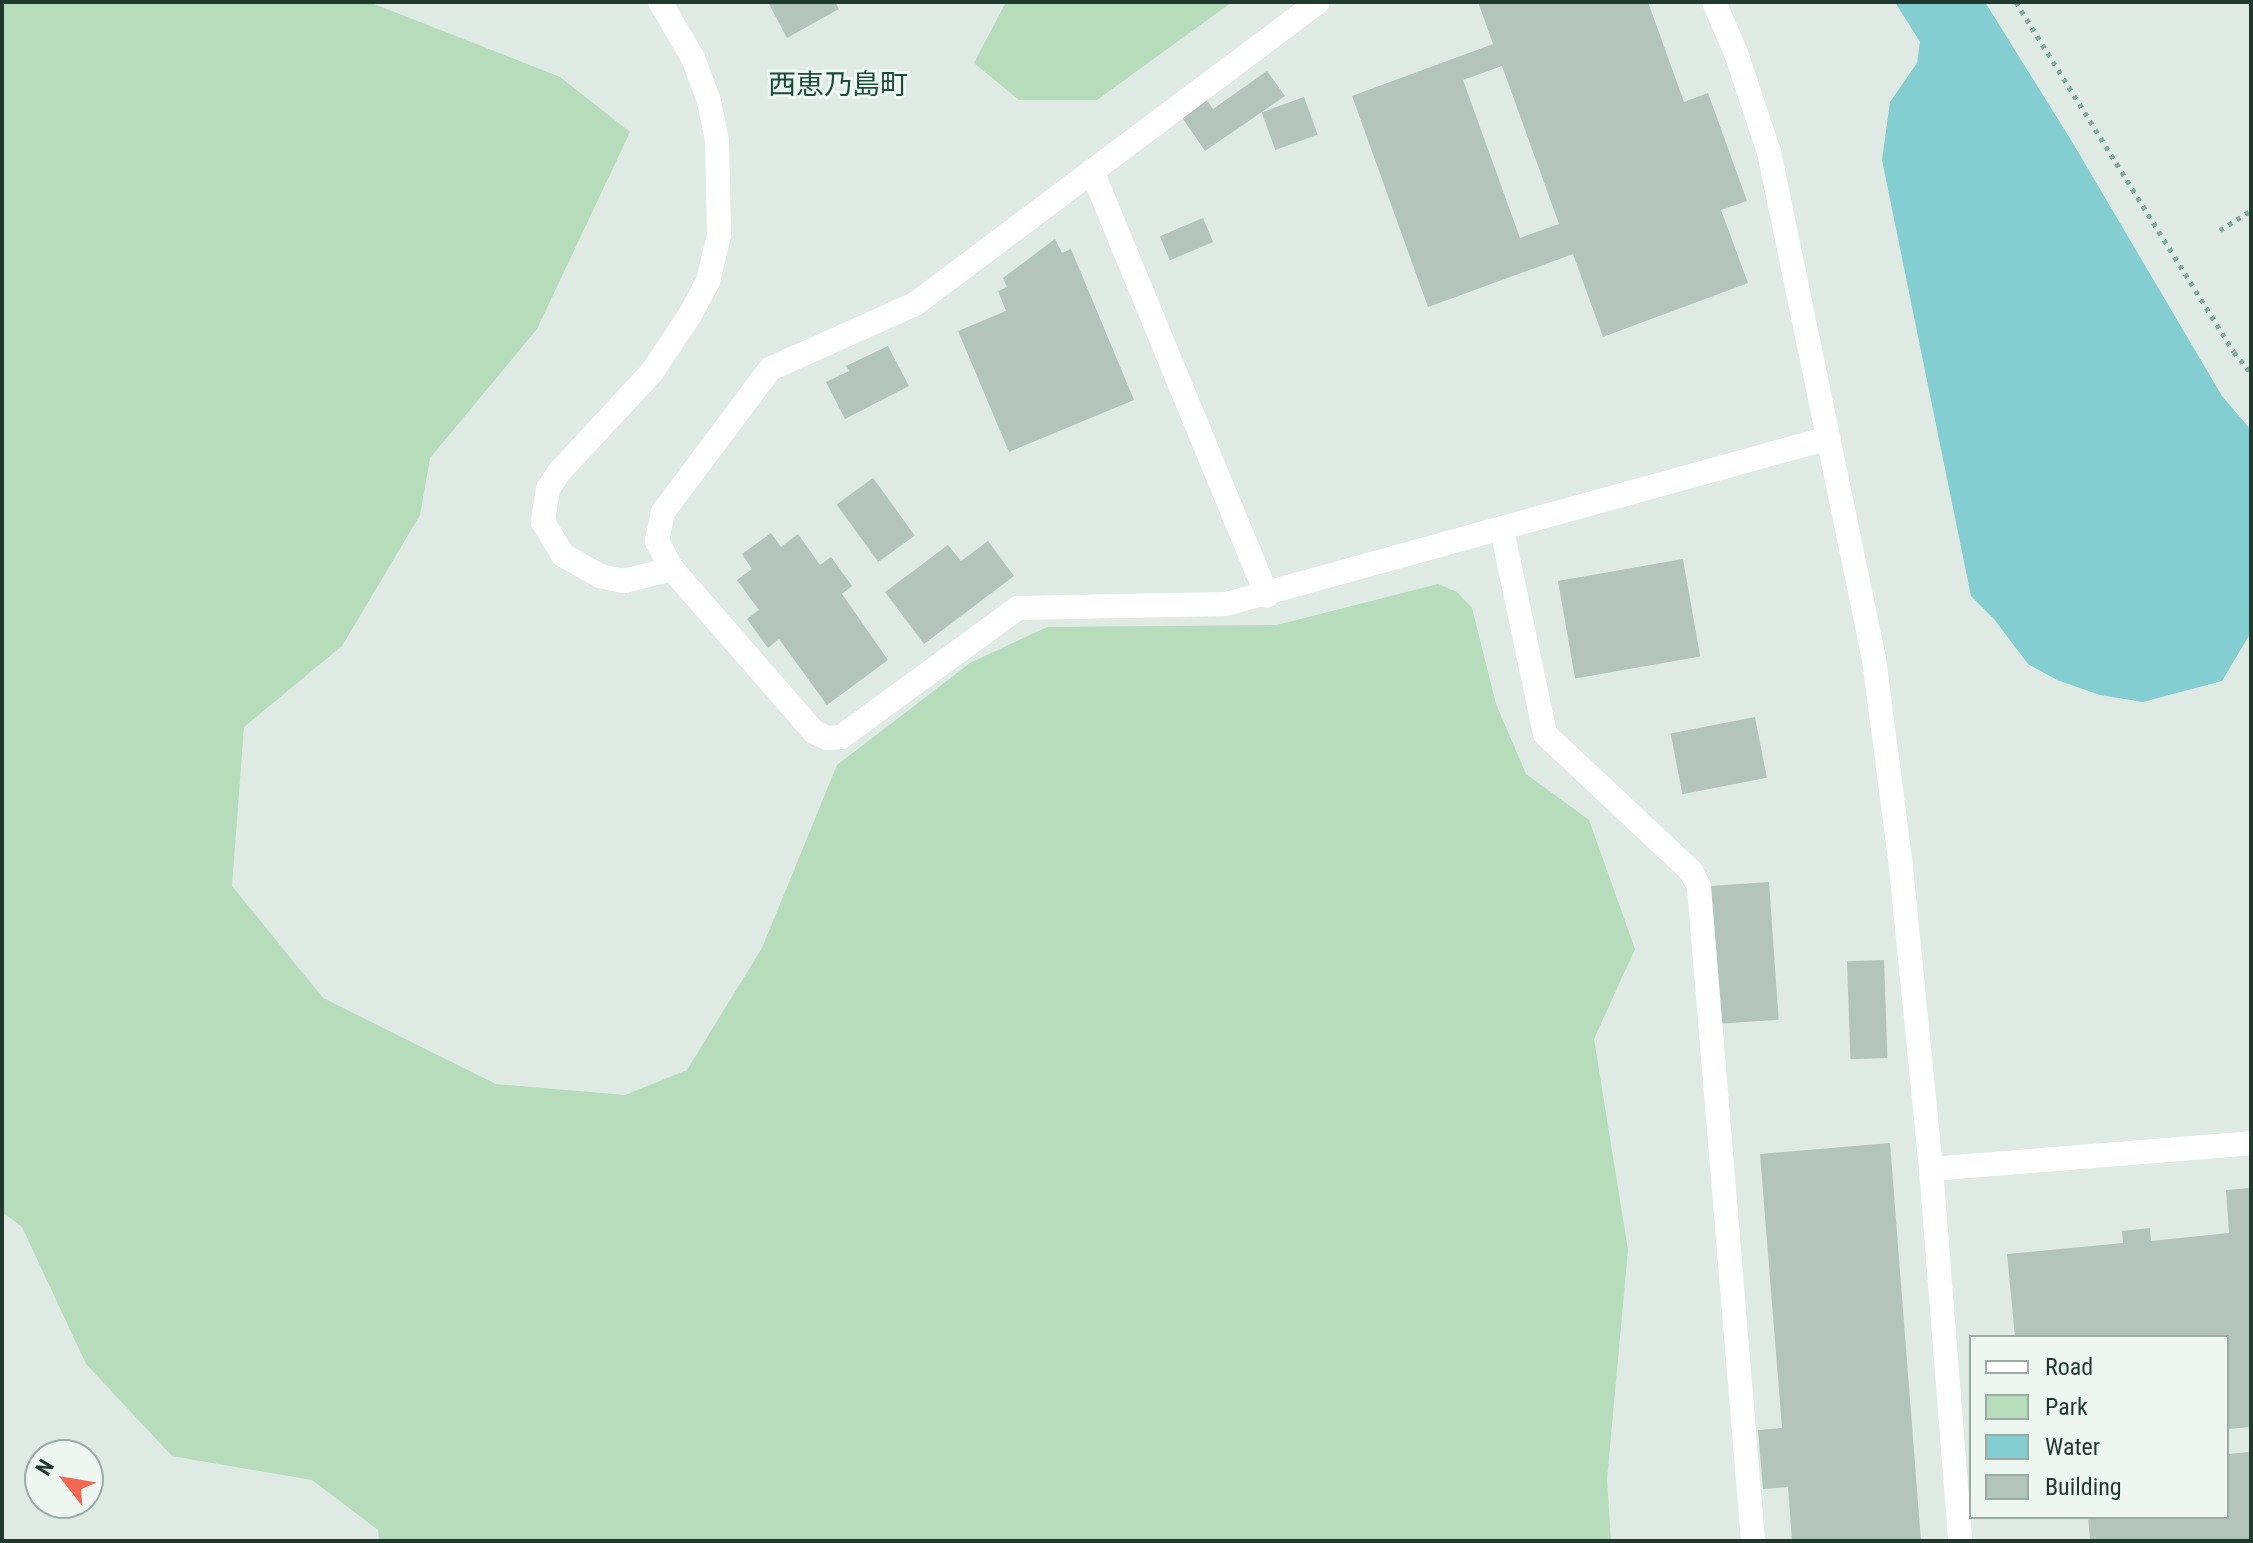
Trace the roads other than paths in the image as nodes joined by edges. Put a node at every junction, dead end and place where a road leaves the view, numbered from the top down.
1 (660, 2) edge
2 (1318, 2) edge
3 (1714, 2) edge
4 (1092, 171) junction
5 (1829, 438) junction
6 (1502, 530) junction
7 (672, 569) junction
8 (1267, 595) junction
9 (2251, 1143) edge
10 (1931, 1169) junction
11 (1753, 1541) edge
12 (1960, 1541) edge

1 - 7 street
2 - 4 street
3 - 5 street
4 - 7 street
4 - 8 street
5 - 6 street
5 - 10 street
6 - 8 street
6 - 11 street
7 - 8 street
9 - 10 street
10 - 12 street

